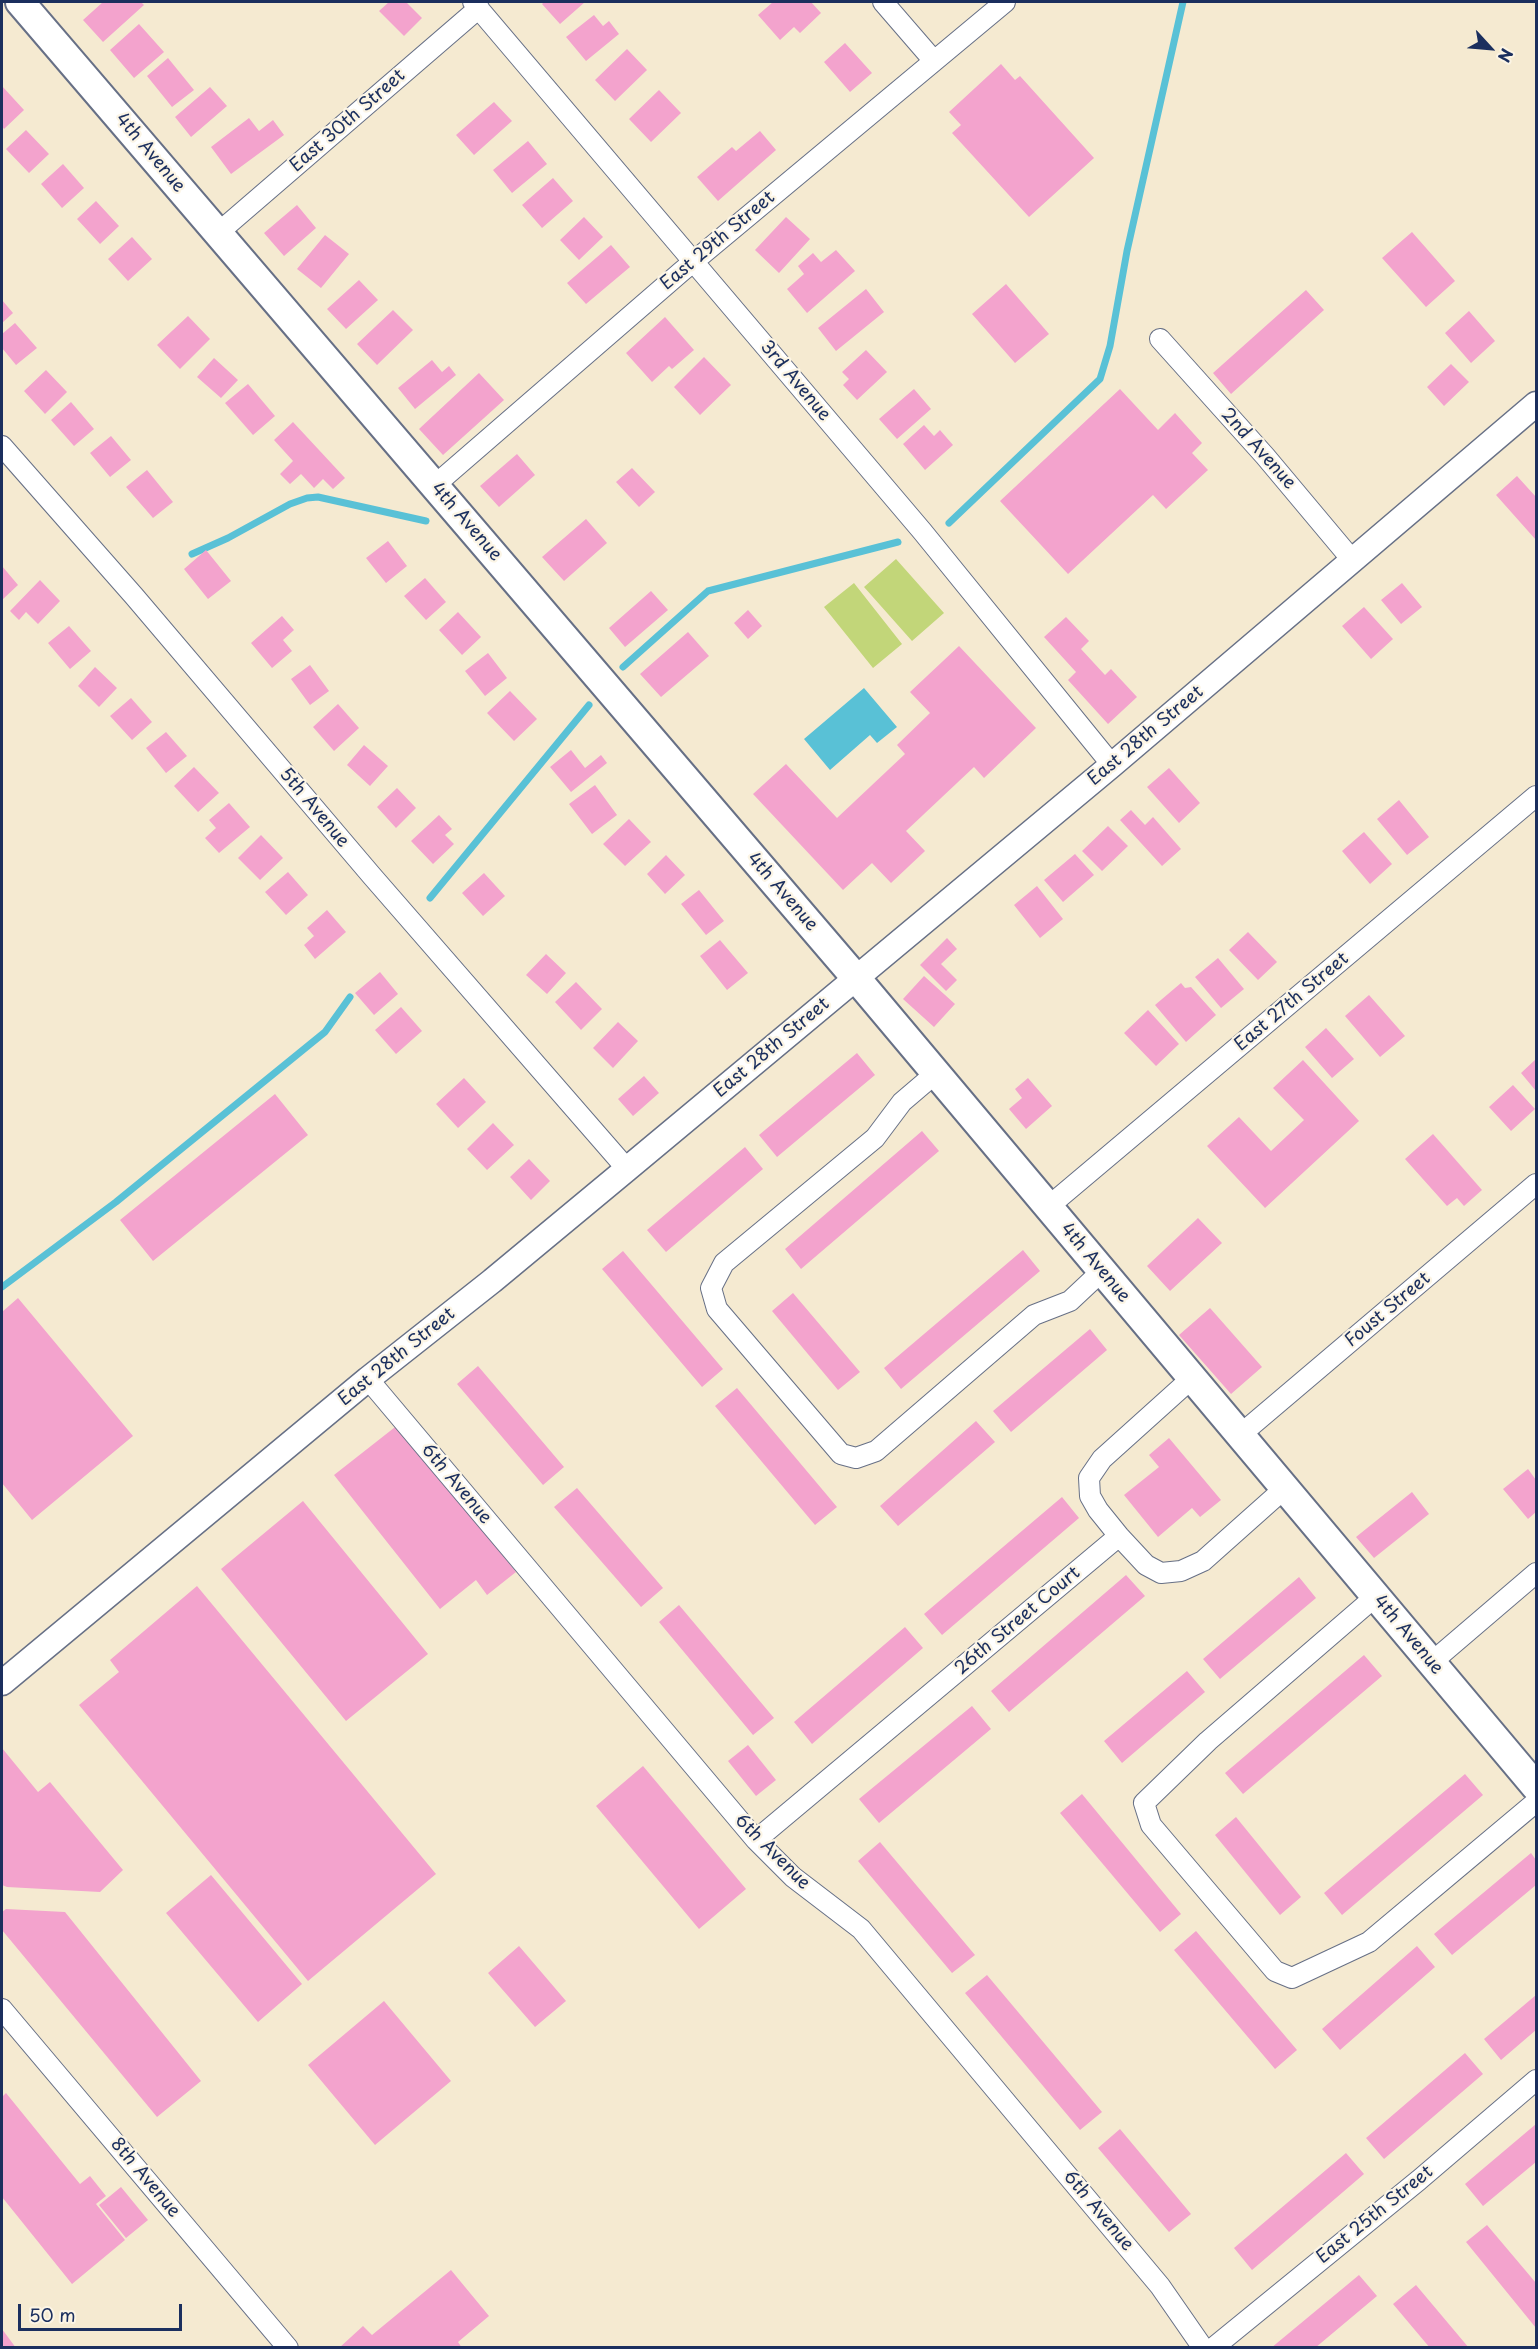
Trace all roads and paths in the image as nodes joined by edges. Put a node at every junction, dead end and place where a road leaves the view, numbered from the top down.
1 (21, 2) edge
2 (883, 2) edge
3 (1005, 2) edge
4 (476, 5) edge
5 (934, 61) junction
6 (218, 233) junction
7 (693, 262) junction
8 (1160, 339) dead end
9 (1536, 404) edge
10 (2, 446) edge
11 (435, 485) junction
12 (1353, 561) junction
13 (1112, 765) junction
14 (1536, 796) edge
15 (856, 978) junction
16 (936, 1073) junction
17 (627, 1169) junction
18 (1536, 1185) edge
19 (1048, 1207) junction
20 (1102, 1271) junction
21 (1192, 1378) junction
22 (368, 1379) junction
23 (1240, 1435) junction
24 (1285, 1488) junction
25 (1119, 1536) junction
26 (1536, 1573) edge
27 (1376, 1596) junction
28 (1432, 1662) junction
29 (2, 1683) edge
30 (1536, 1787) edge
31 (1536, 1802) edge
32 (756, 1840) junction
33 (2, 2009) edge
34 (1536, 2080) edge
35 (288, 2348) edge
36 (1203, 2348) edge
37 (1213, 2348) edge

1 - 6 main road, 4th Avenue
2 - 5 street
3 - 5 street, East 29th Street
4 - 6 street, East 30th Street
4 - 7 street, 3rd Avenue
5 - 7 street, East 29th Street
6 - 11 main road, 4th Avenue
7 - 11 street, East 29th Street
7 - 13 street, 3rd Avenue
8 - 12 street, 2nd Avenue
9 - 12 street, East 28th Street
10 - 17 street, 5th Avenue
11 - 15 main road, 4th Avenue
12 - 13 street, East 28th Street
13 - 15 street, East 28th Street
14 - 19 street, East 27th Street
15 - 16 main road, 4th Avenue
15 - 17 street, East 28th Street
16 - 19 main road, 4th Avenue
16 - 20 street
17 - 22 street, East 28th Street
18 - 23 street, Foust Street
19 - 20 main road, 4th Avenue
20 - 21 main road, 4th Avenue
21 - 23 main road, 4th Avenue
21 - 25 street
22 - 29 street, East 28th Street
22 - 32 street, 6th Avenue
23 - 24 main road, 4th Avenue
24 - 25 street
24 - 27 main road, 4th Avenue
25 - 32 street, 26th Street Court
26 - 28 street
27 - 28 main road, 4th Avenue
27 - 31 street
28 - 30 main road, 4th Avenue
32 - 36 street, 6th Avenue
33 - 35 street, 8th Avenue
34 - 37 street, East 25th Street

